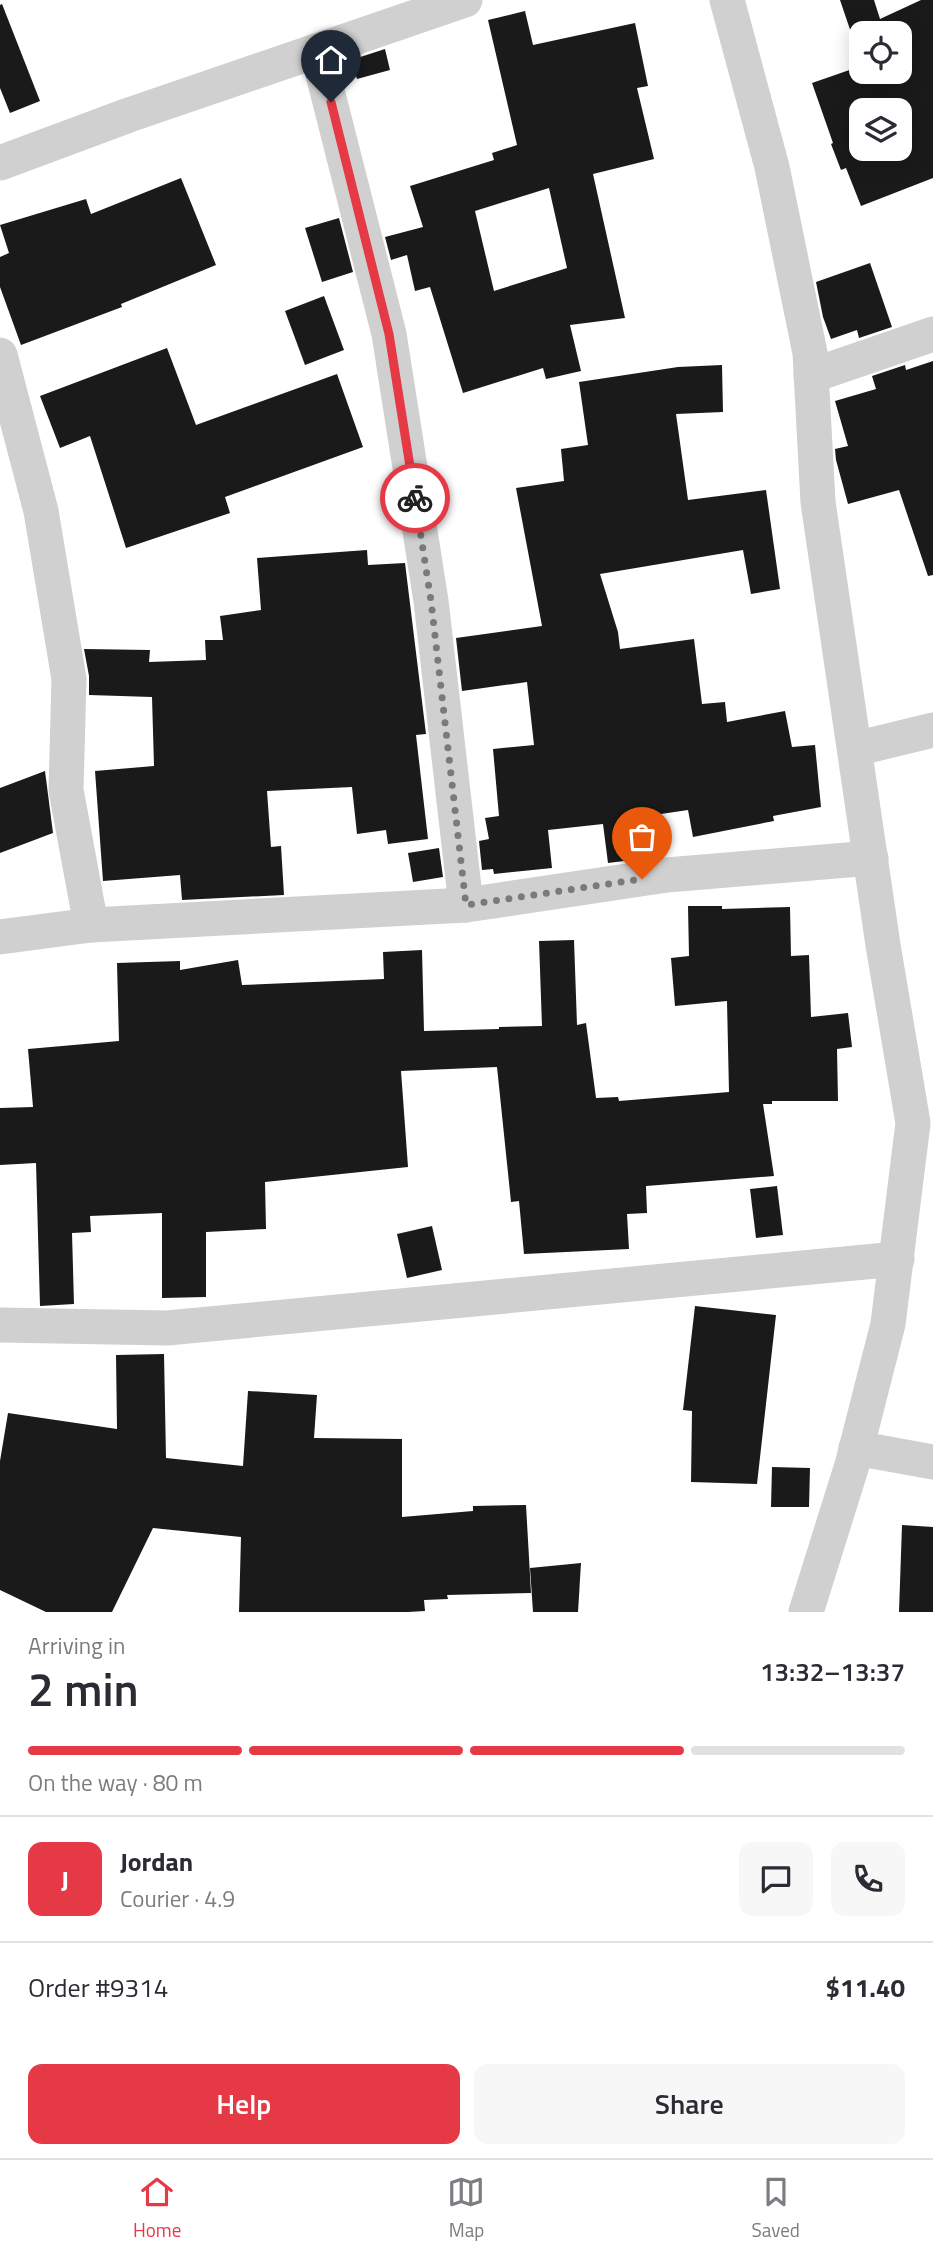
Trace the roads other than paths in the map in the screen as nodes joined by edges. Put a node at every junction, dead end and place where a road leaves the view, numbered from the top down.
1 (465, 0) edge
2 (727, 0) edge
3 (317, 51) junction
4 (0, 163) edge
5 (933, 334) edge
6 (0, 355) edge
7 (811, 376) junction
8 (933, 730) edge
9 (855, 749) junction
10 (871, 858) junction
11 (466, 905) junction
12 (91, 925) junction
13 (0, 937) edge
14 (923, 1126) edge
15 (897, 1259) junction
16 (0, 1325) edge
17 (856, 1448) junction
18 (933, 1462) edge
19 (806, 1612) edge

1 - 3 street
2 - 7 street
3 - 4 street
3 - 11 street
5 - 7 street
6 - 12 street
7 - 9 street
8 - 9 street
9 - 10 street
10 - 11 street
10 - 14 street
11 - 12 street
12 - 13 street
14 - 15 street
15 - 16 street
15 - 17 street
17 - 18 street
17 - 19 street

